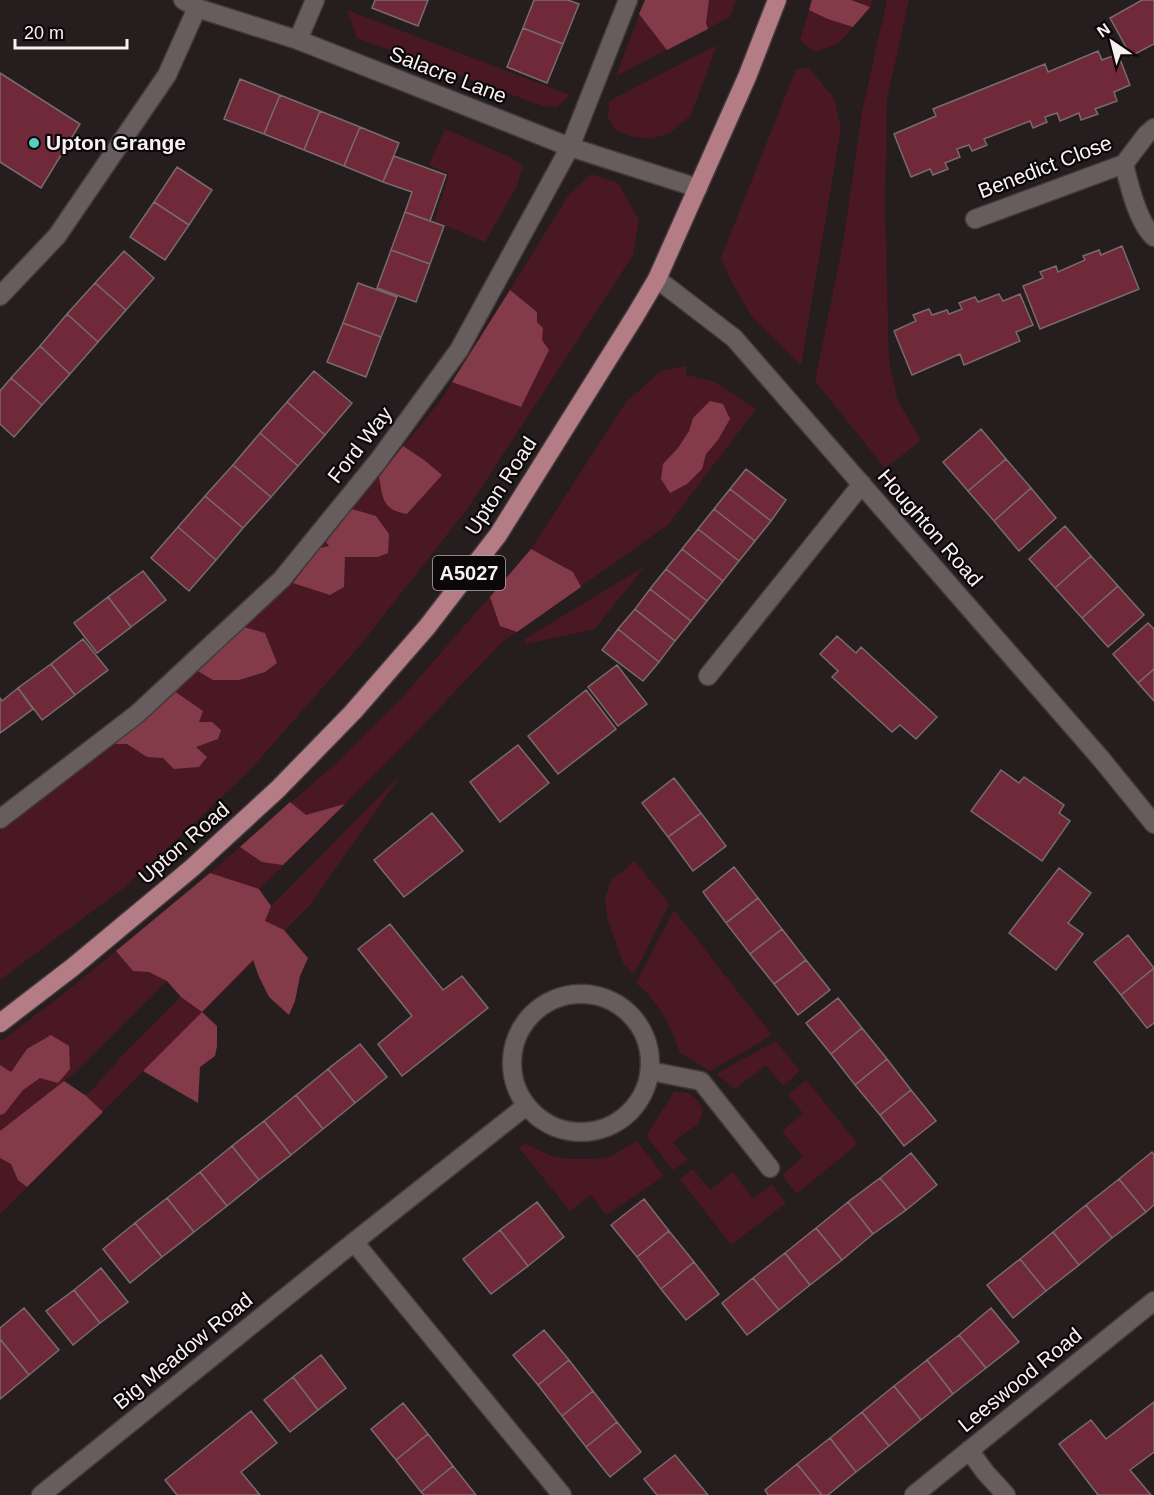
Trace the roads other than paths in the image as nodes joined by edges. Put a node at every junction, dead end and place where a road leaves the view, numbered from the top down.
1 (315, 0) edge
2 (628, 0) edge
3 (777, 0) edge
4 (190, 4) edge
5 (298, 40) junction
6 (1154, 128) edge
7 (570, 147) junction
8 (1124, 164) junction
9 (698, 188) junction
10 (975, 219) dead end
11 (1154, 237) edge
12 (657, 279) junction
13 (0, 296) edge
14 (862, 484) junction
15 (708, 676) dead end
16 (0, 819) edge
17 (1154, 824) edge
18 (0, 1023) edge
19 (650, 1071) junction
20 (526, 1106) junction
21 (770, 1168) dead end
22 (354, 1242) junction
23 (1154, 1301) edge
24 (969, 1450) junction
25 (41, 1495) edge
26 (561, 1495) edge
27 (914, 1495) edge
28 (1006, 1495) edge

1 - 5 street
2 - 7 street, Ford Way
3 - 9 main road, Upton Road / A5027
4 - 5 street, Salacre Lane
4 - 13 street
5 - 7 street, Salacre Lane
6 - 8 street, Benedict Close
7 - 9 street, Salacre Lane
7 - 16 street, Ford Way
8 - 10 street, Benedict Close
8 - 11 street
9 - 12 main road, Upton Road / A5027
12 - 14 street, Houghton Road
12 - 18 main road, Upton Road / A5027
14 - 15 street
14 - 17 street, Houghton Road
19 - 20 street
19 - 20 street
19 - 21 street
20 - 22 street, Big Meadow Road
22 - 25 street, Big Meadow Road
22 - 26 street
23 - 24 street, Leeswood Road
24 - 27 street, Leeswood Road
24 - 28 street

